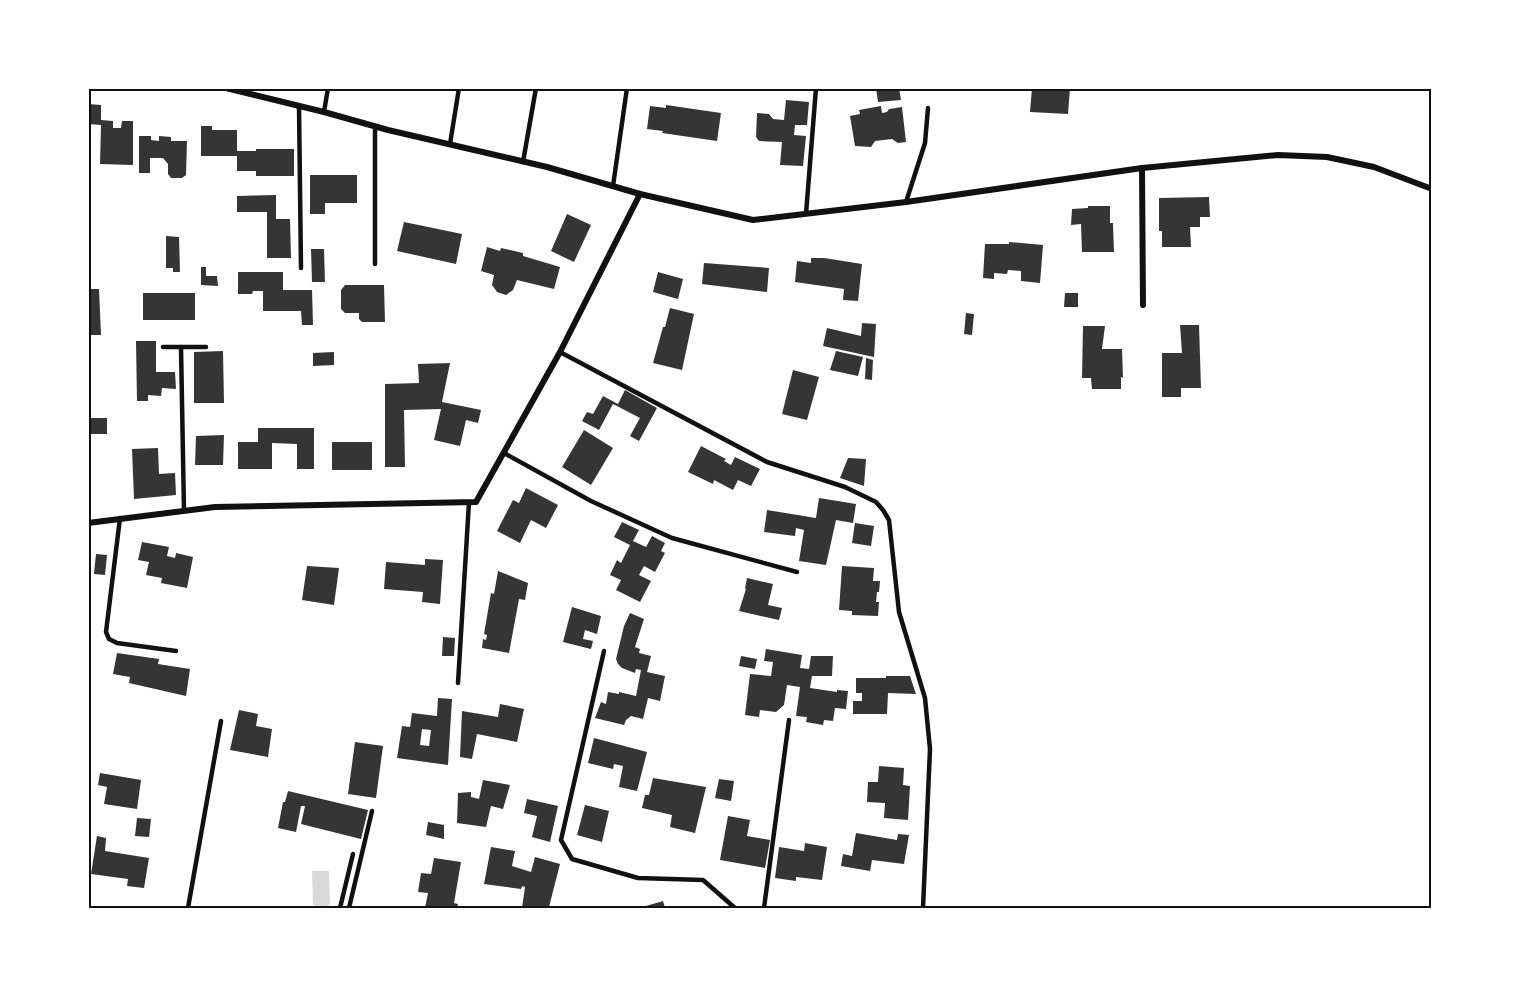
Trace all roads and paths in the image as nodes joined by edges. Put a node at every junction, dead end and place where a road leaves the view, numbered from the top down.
1 (226, 88) edge
2 (328, 88) edge
3 (459, 88) edge
4 (536, 88) edge
5 (627, 88) edge
6 (816, 88) edge
7 (299, 106) junction
8 (928, 108) dead end
9 (324, 112) junction
10 (375, 126) junction
11 (450, 144) junction
12 (524, 162) junction
13 (1142, 168) junction
14 (613, 186) junction
15 (1431, 189) edge
16 (640, 194) junction
17 (906, 202) junction
18 (806, 214) junction
19 (375, 264) dead end
20 (301, 268) dead end
21 (1143, 305) dead end
22 (163, 346) dead end
23 (181, 347) junction
24 (206, 347) dead end
25 (560, 352) junction
26 (504, 453) junction
27 (469, 502) junction
28 (184, 511) junction
29 (120, 518) junction
30 (88, 523) edge
31 (797, 572) dead end
32 (176, 651) dead end
33 (604, 651) dead end
34 (458, 683) dead end
35 (789, 720) dead end
36 (221, 721) dead end
37 (372, 811) dead end
38 (353, 854) dead end
39 (188, 909) edge
40 (340, 909) edge
41 (349, 909) edge
42 (735, 909) edge
43 (764, 909) edge
44 (923, 909) edge

1 - 7 street
2 - 9 lane
3 - 11 lane
4 - 12 lane
5 - 14 lane
6 - 18 lane
7 - 9 street
7 - 20 lane
8 - 17 lane
9 - 10 street
10 - 11 street
10 - 19 lane
11 - 12 street
12 - 14 street
13 - 15 street
13 - 17 street
13 - 21 street
14 - 16 street
16 - 18 street
16 - 25 street
17 - 18 street
22 - 23 lane
23 - 24 lane
23 - 28 lane
25 - 26 street
25 - 44 lane
26 - 27 street
26 - 31 lane
27 - 28 street
27 - 34 lane
28 - 29 street
29 - 30 street
29 - 32 lane
33 - 42 lane
35 - 43 lane
36 - 39 lane
37 - 41 lane
38 - 40 lane

